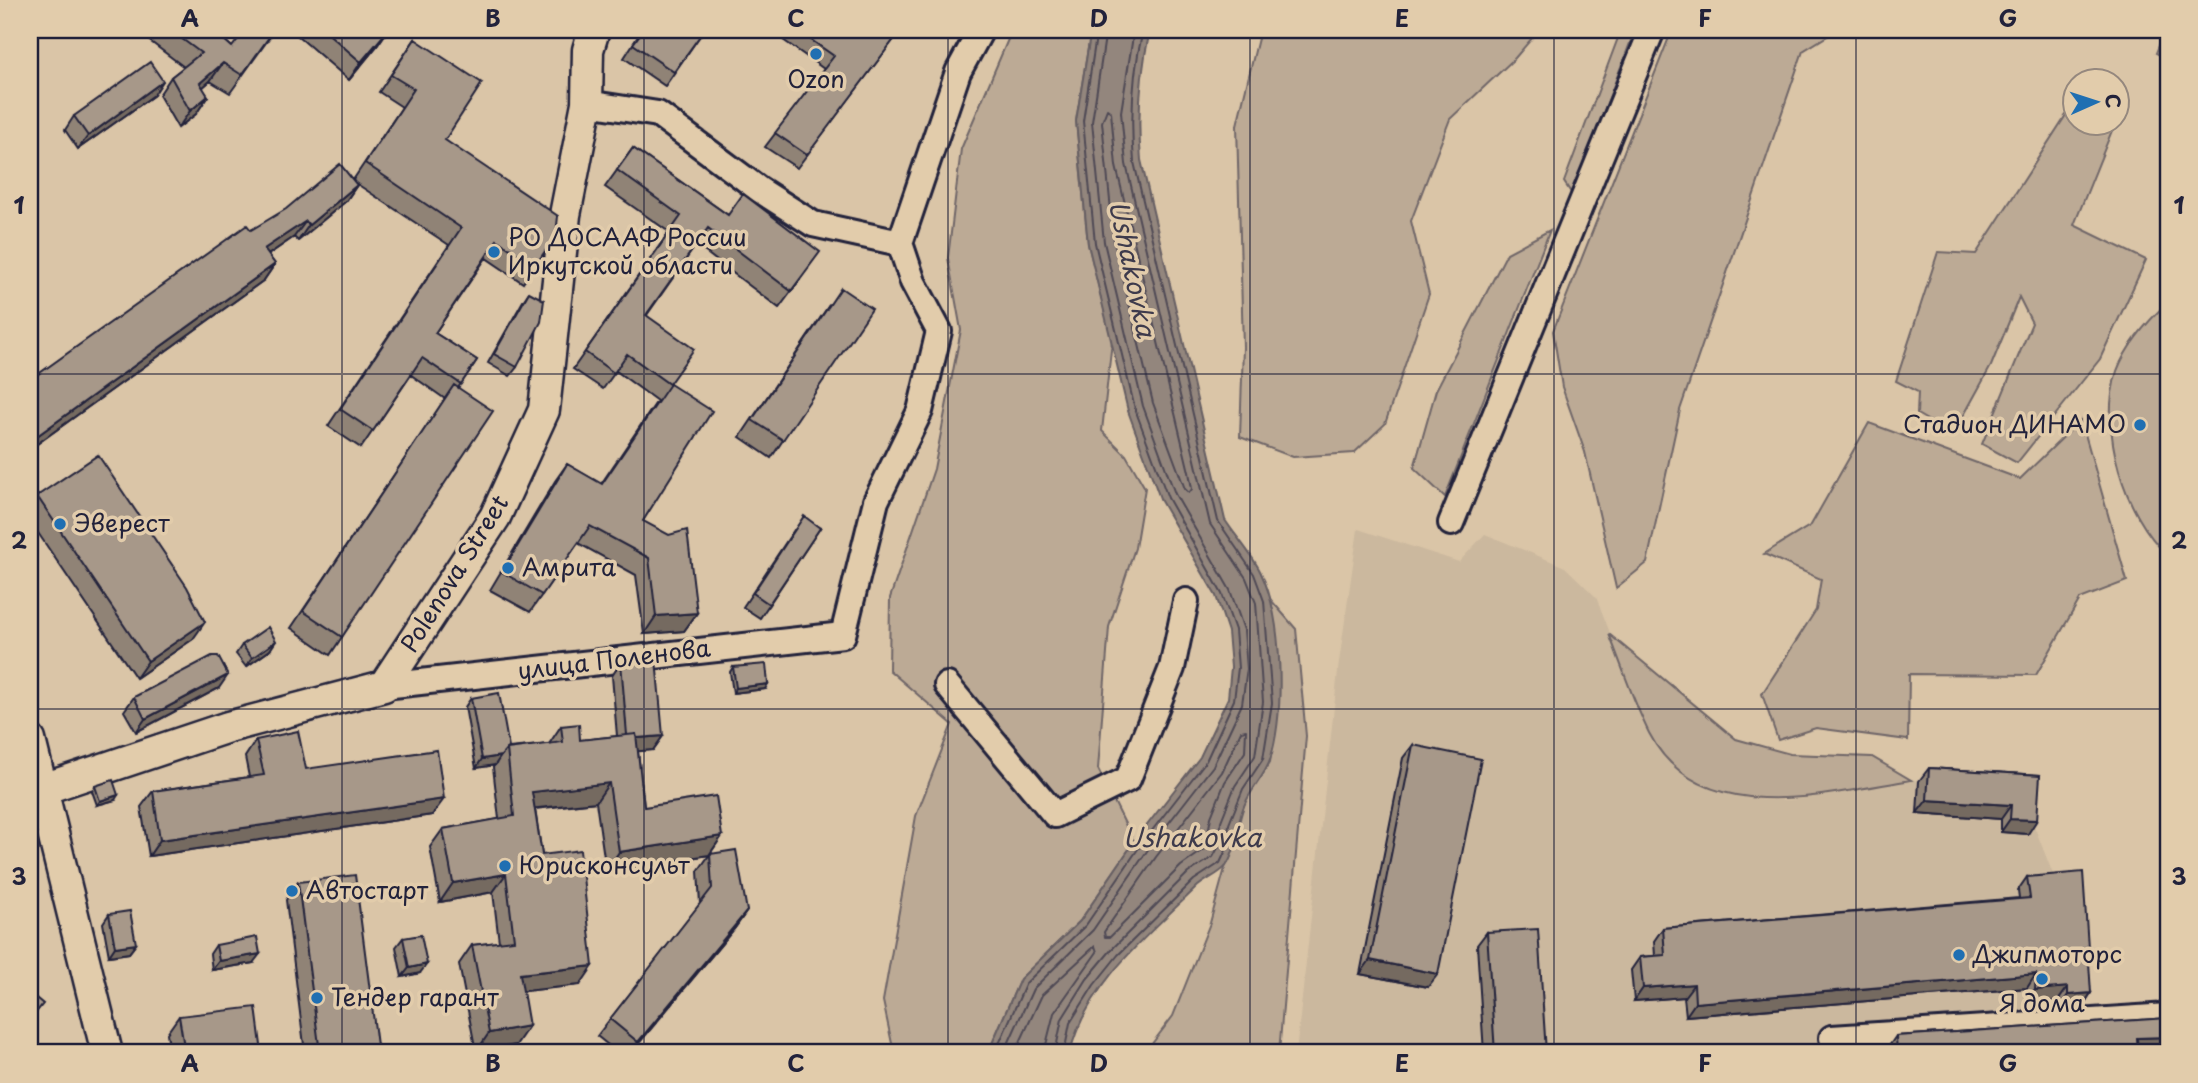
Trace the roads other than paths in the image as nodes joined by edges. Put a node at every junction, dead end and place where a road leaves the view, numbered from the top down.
1 (594, 30) edge
2 (981, 30) edge
3 (1652, 30) edge
4 (587, 103) junction
5 (900, 243) junction
6 (1451, 523) dead end
7 (1186, 601) dead end
8 (947, 685) dead end
9 (384, 686) junction
10 (30, 740) edge
11 (43, 789) junction
12 (2168, 1016) edge
13 (1832, 1038) dead end
14 (107, 1053) edge

1 - 4 street, Polenova Street
2 - 5 street
3 - 6 street
4 - 5 street
4 - 9 street, Polenova Street
5 - 9 street, улица Поленова
7 - 8 street
9 - 11 street
10 - 11 street
11 - 14 street
12 - 13 street

